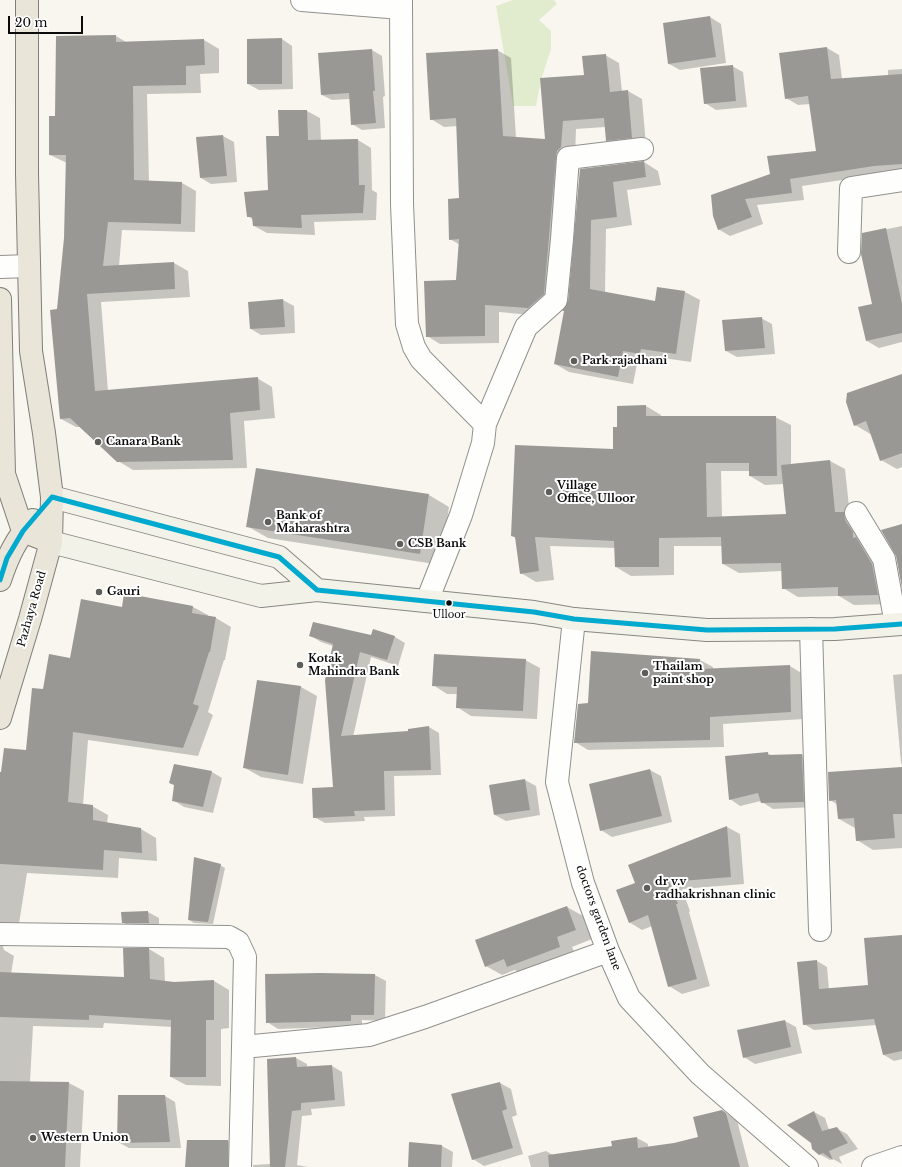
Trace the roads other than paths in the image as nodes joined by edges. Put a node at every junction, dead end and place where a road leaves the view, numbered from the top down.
1 (26, 0) edge
2 (302, 0) edge
3 (401, 4) edge
4 (642, 149) dead end
5 (902, 180) edge
6 (849, 252) dead end
7 (29, 266) junction
8 (0, 267) edge
9 (0, 300) edge
10 (485, 424) junction
11 (2, 474) edge
12 (52, 497) junction
13 (856, 513) dead end
14 (23, 531) junction
15 (51, 542) junction
16 (0, 580) edge
17 (317, 590) junction
18 (426, 601) junction
19 (574, 619) junction
20 (899, 624) edge
21 (811, 629) junction
22 (0, 718) edge
23 (820, 930) dead end
24 (0, 934) edge
25 (608, 951) junction
26 (243, 1047) junction
27 (902, 1157) edge
28 (240, 1167) edge
29 (807, 1167) edge
30 (873, 1167) edge

1 - 7 main road, Pazhaya Road
2 - 3 street
3 - 10 street
4 - 10 street
5 - 6 street
7 - 8 street
7 - 12 main road, Pazhaya Road
9 - 11 main road
10 - 18 street
11 - 14 main road
12 - 14 main road
12 - 15 main road, Pazhaya Road
12 - 17 main road
13 - 20 street
14 - 15 main road
14 - 16 main road
15 - 17 main road
15 - 22 main road, Pazhaya Road
17 - 18 main road
18 - 19 main road
19 - 21 main road
19 - 25 street, doctors garden lane
20 - 21 main road
21 - 23 street
24 - 26 street
25 - 26 street
25 - 29 street, doctors garden lane
26 - 28 street
27 - 30 street

